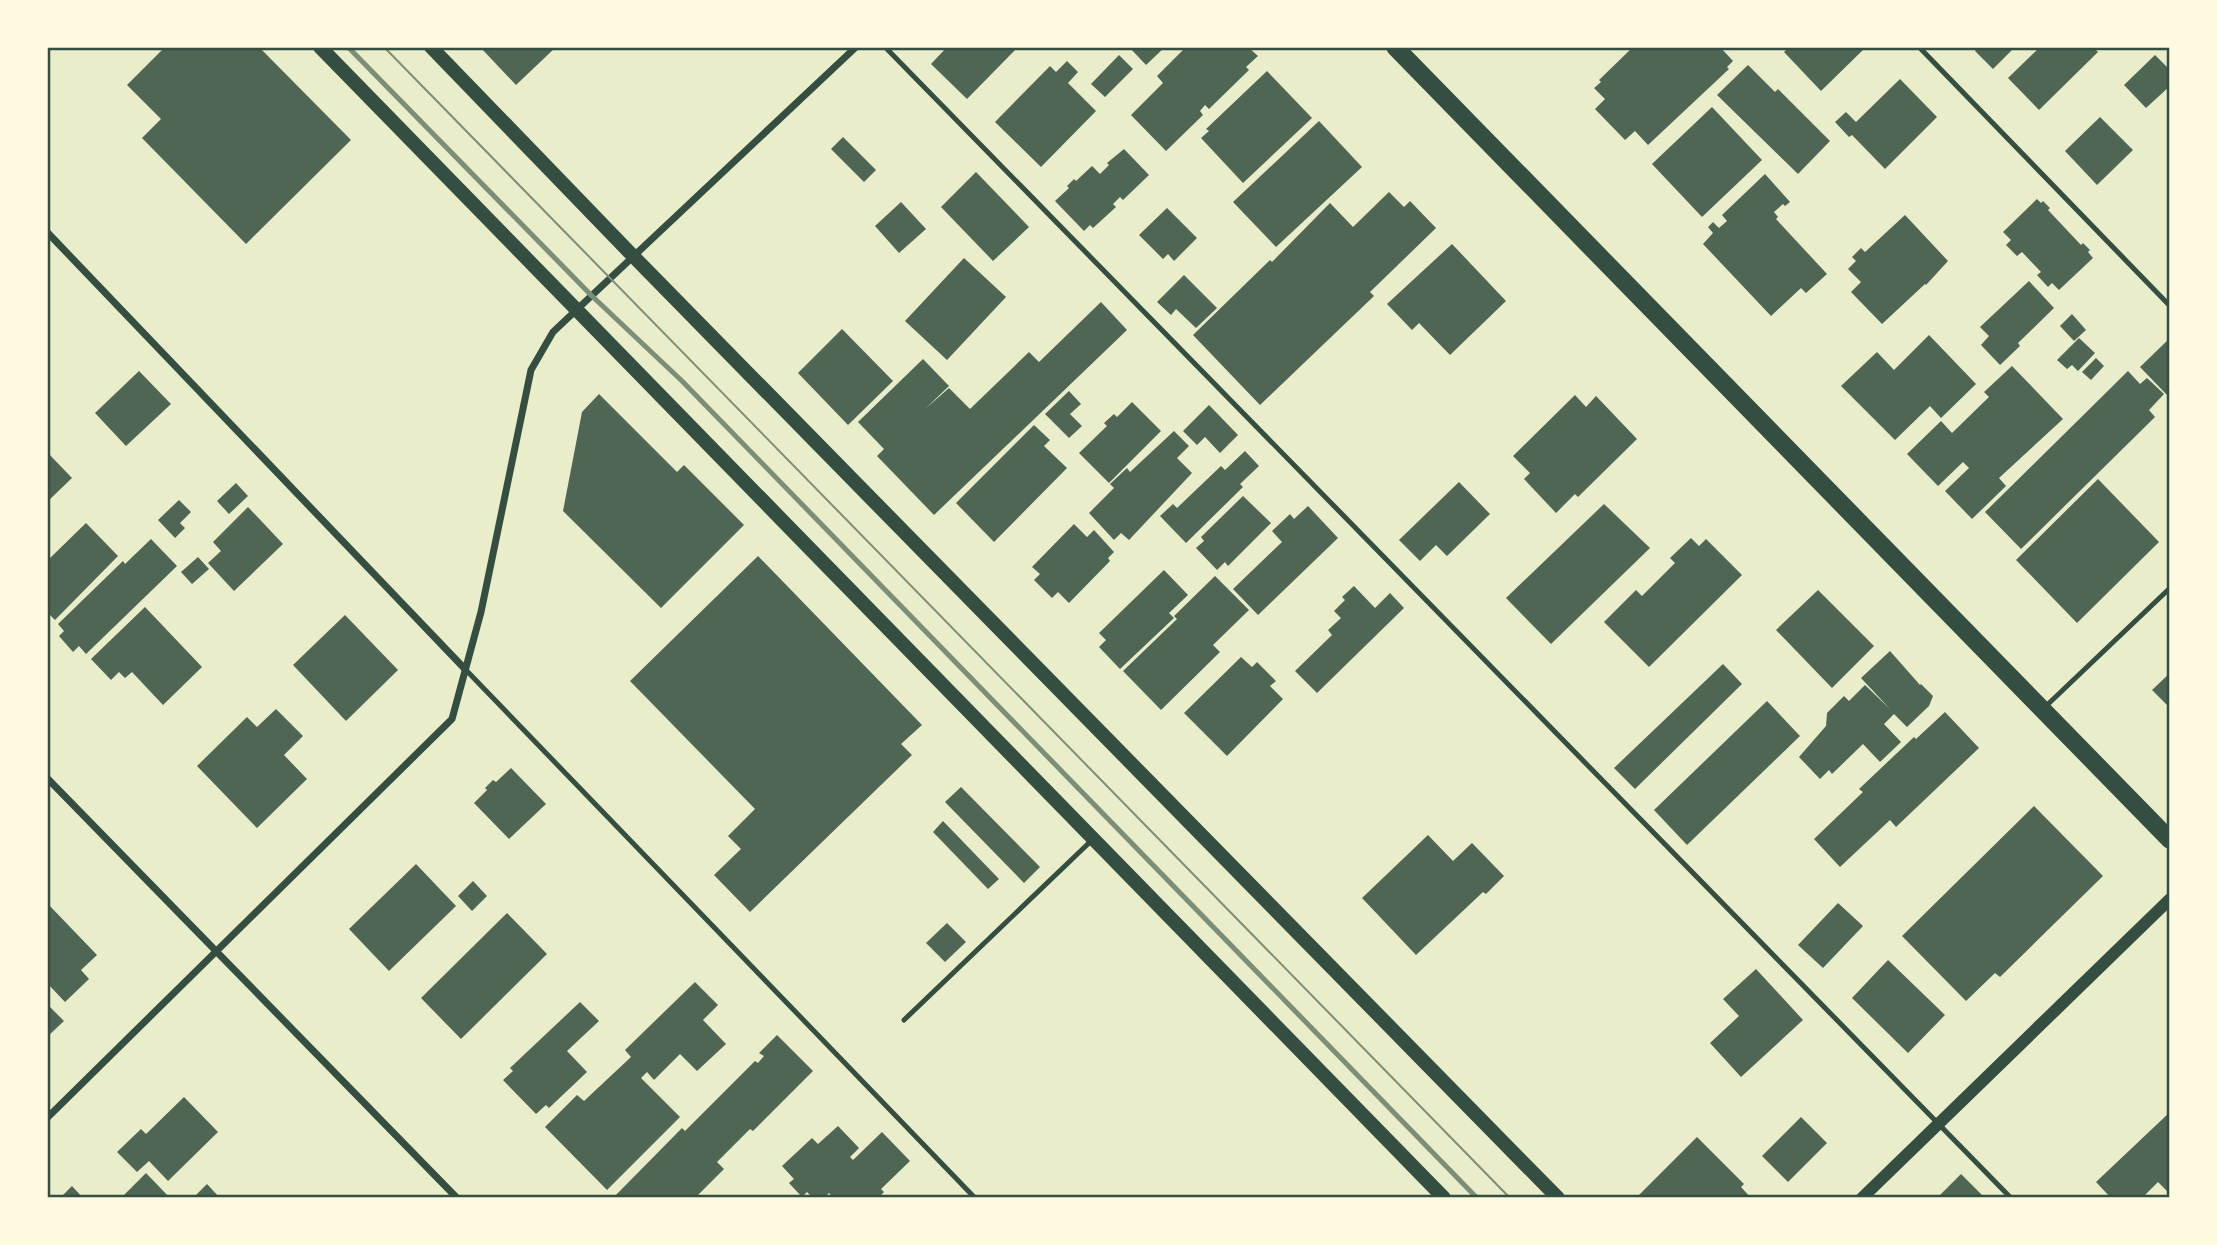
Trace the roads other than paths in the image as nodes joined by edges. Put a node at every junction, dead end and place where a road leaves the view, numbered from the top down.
1 (320, 47) edge
2 (431, 47) edge
3 (856, 47) edge
4 (885, 47) edge
5 (1395, 47) edge
6 (1919, 47) edge
7 (47, 232) edge
8 (634, 257) junction
9 (2170, 306) edge
10 (576, 311) junction
11 (2170, 588) edge
12 (464, 668) junction
13 (2043, 710) junction
14 (47, 778) edge
15 (1094, 838) junction
16 (2170, 840) edge
17 (2170, 899) edge
18 (217, 952) junction
19 (904, 1020) dead end
20 (47, 1118) edge
21 (1938, 1124) junction
22 (457, 1198) edge
23 (975, 1198) edge
24 (1444, 1198) edge
25 (1558, 1198) edge
26 (1862, 1198) edge
27 (2011, 1198) edge

1 - 10 main road
2 - 8 main road
3 - 8 street
4 - 21 lane
5 - 13 main road
6 - 9 lane
7 - 12 street
8 - 10 street
8 - 25 main road
10 - 12 street
10 - 15 main road
11 - 13 lane
12 - 18 street
12 - 23 lane
13 - 16 main road
14 - 18 street
15 - 19 lane
15 - 24 main road
17 - 21 street
18 - 20 street
18 - 22 street
21 - 26 street
21 - 27 lane

